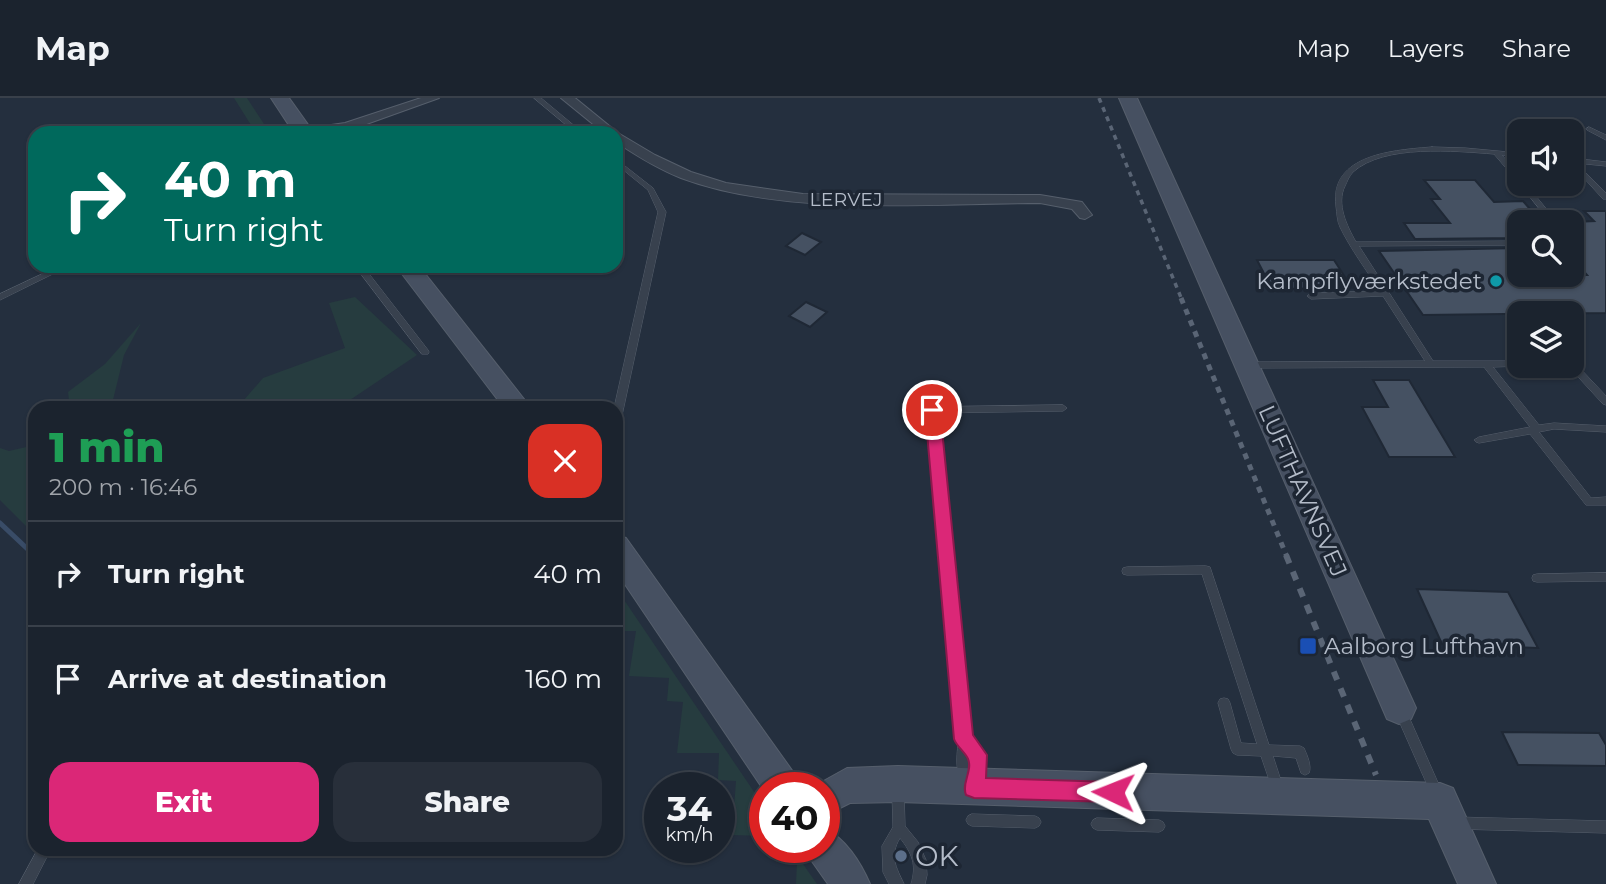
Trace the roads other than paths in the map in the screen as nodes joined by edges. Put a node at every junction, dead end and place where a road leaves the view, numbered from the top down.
1 (280, 98) edge
2 (433, 98) edge
3 (537, 98) edge
4 (567, 98) edge
5 (1128, 98) edge
6 (299, 126) edge
7 (350, 126) edge
8 (571, 126) edge
9 (603, 126) edge
10 (1589, 128) dead end
11 (1606, 138) edge
12 (623, 141) edge
13 (1496, 152) junction
14 (1507, 153) edge
15 (1584, 162) edge
16 (1606, 164) edge
17 (1507, 166) edge
18 (623, 167) edge
19 (1584, 174) edge
20 (1532, 196) edge
21 (1606, 197) edge
22 (1544, 210) edge
23 (1085, 215) dead end
24 (1507, 243) edge
25 (1354, 244) junction
26 (50, 273) edge
27 (364, 273) edge
28 (412, 273) edge
29 (1386, 293) junction
30 (1311, 296) dead end
31 (0, 297) edge
32 (425, 352) dead end
33 (1431, 364) junction
34 (1486, 364) junction
35 (1507, 364) edge
36 (1247, 365) junction
37 (1584, 378) edge
38 (513, 401) edge
39 (620, 401) edge
40 (1606, 402) edge
41 (1063, 408) dead end
42 (1534, 429) junction
43 (1606, 429) edge
44 (1479, 440) dead end
45 (1606, 501) edge
46 (623, 557) edge
47 (1128, 570) dead end
48 (1606, 577) edge
49 (1536, 578) dead end
50 (1224, 704) dead end
51 (1399, 708) joint
52 (1266, 750) junction
53 (1305, 769) dead end
54 (772, 772) edge
55 (898, 784) junction
56 (840, 789) edge
57 (1280, 797) junction
58 (973, 804) junction
59 (1445, 812) junction
60 (1035, 822) dead end
61 (1097, 824) dead end
62 (1158, 826) dead end
63 (1606, 827) edge
64 (899, 828) junction
65 (41, 856) edge
66 (836, 863) edge
67 (26, 884) edge
68 (851, 884) edge
69 (897, 884) edge
70 (918, 884) edge
71 (1477, 884) edge

1 - 6 street
2 - 7 street
3 - 8 lane
4 - 9 street
5 - 36 street, LUFTHAVNSVEJ
10 - 11 lane
12 - 23 street, LERVEJ
13 - 14 lane
13 - 17 lane
13 - 25 lane
15 - 16 lane
18 - 39 lane
19 - 21 lane
20 - 22 lane
24 - 25 lane
25 - 29 lane
26 - 31 lane
27 - 32 lane
28 - 38 street
29 - 30 lane
29 - 33 lane
33 - 34 lane
33 - 36 lane
34 - 35 lane
34 - 42 lane
36 - 51 street, LUFTHAVNSVEJ
37 - 40 lane
41 - 58 lane
42 - 43 lane
42 - 44 lane
42 - 45 lane
46 - 54 street
47 - 52 lane
48 - 49 lane
50 - 52 lane
51 - 59 lane, LUFTHAVNSVEJ
52 - 53 lane
52 - 57 lane
55 - 56 street
55 - 58 street
55 - 64 lane
57 - 58 street
57 - 59 street
58 - 60 lane
59 - 63 lane
59 - 71 street, LUFTHAVNSVEJ
61 - 62 lane
64 - 69 lane
64 - 70 lane
65 - 67 lane
66 - 68 street

